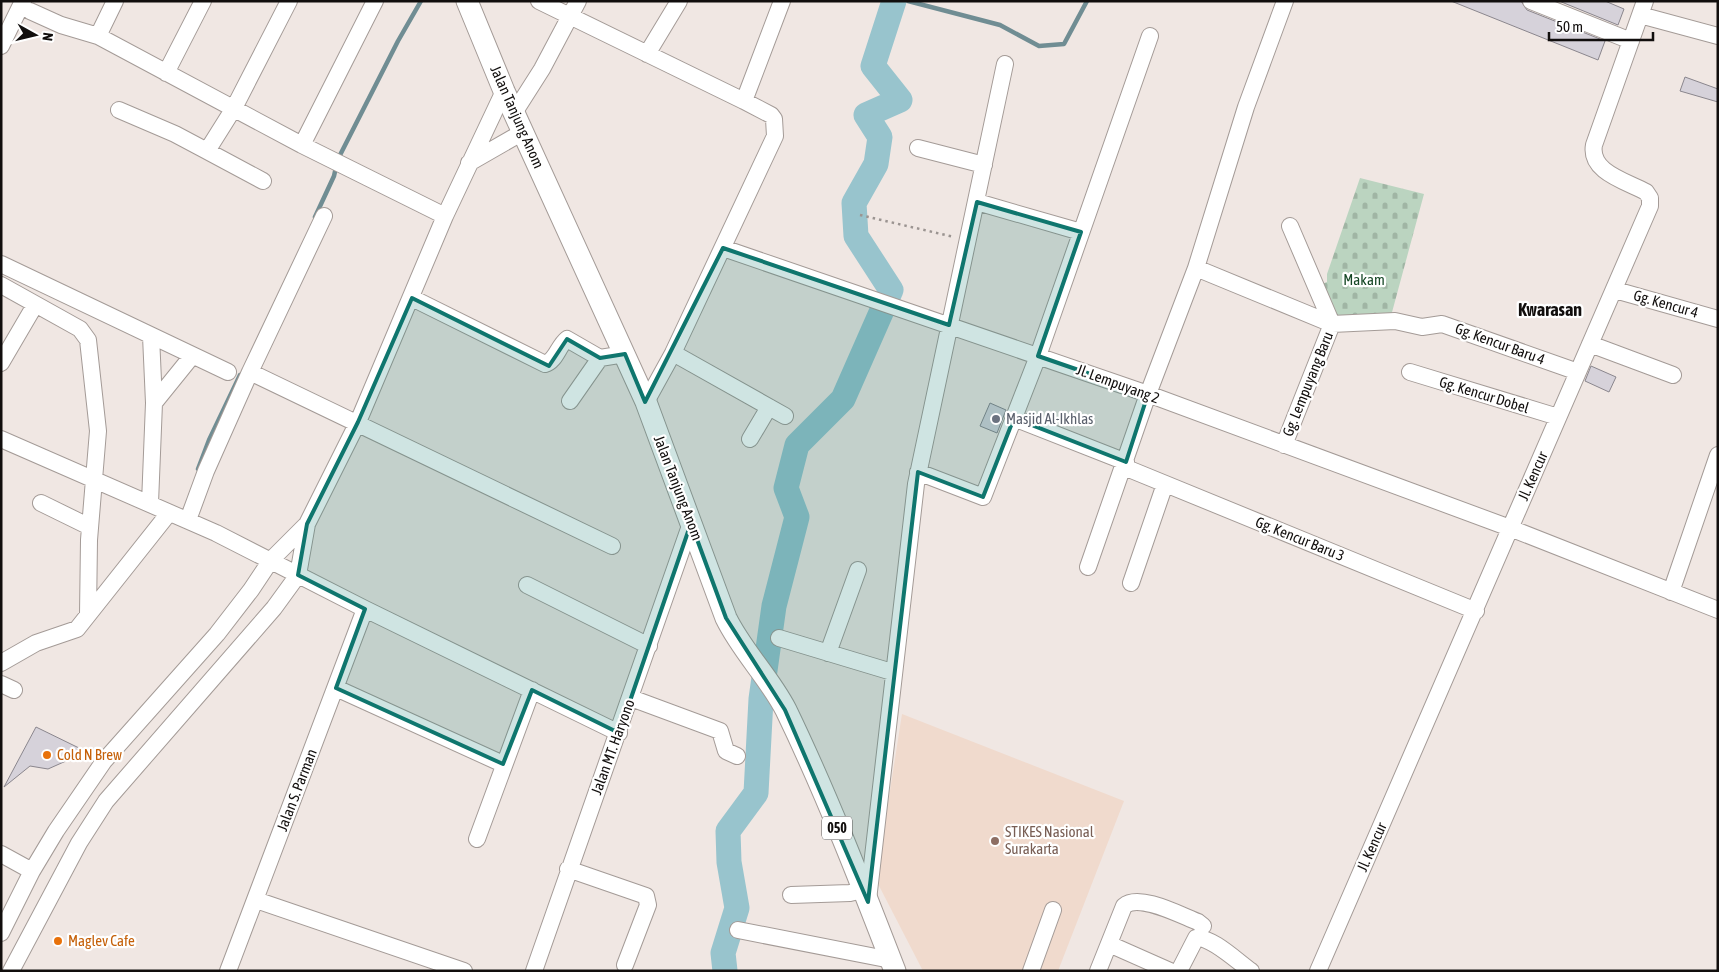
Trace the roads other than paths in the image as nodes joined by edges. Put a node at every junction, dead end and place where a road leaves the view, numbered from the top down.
1 (115, 1) edge
2 (203, 1) edge
3 (289, 1) edge
4 (374, 1) edge
5 (467, 1) edge
6 (539, 1) edge
7 (578, 1) edge
8 (679, 1) edge
9 (782, 1) edge
10 (1285, 1) edge
11 (1531, 1) edge
12 (27, 6) edge
13 (1643, 8) edge
14 (570, 18) junction
15 (98, 36) junction
16 (1150, 36) dead end
17 (1718, 36) edge
18 (1631, 41) junction
19 (1, 46) edge
20 (647, 54) junction
21 (1005, 64) dead end
22 (166, 74) junction
23 (504, 91) junction
24 (744, 101) junction
25 (234, 108) junction
26 (119, 110) dead end
27 (514, 113) junction
28 (523, 132) junction
29 (302, 145) junction
30 (918, 148) dead end
31 (206, 151) junction
32 (469, 163) junction
33 (984, 165) junction
34 (263, 181) dead end
35 (977, 202) junction
36 (324, 216) dead end
37 (445, 216) junction
38 (1290, 226) dead end
39 (1081, 232) junction
40 (723, 248) junction
41 (1, 264) edge
42 (1196, 268) junction
43 (1, 285) edge
44 (1615, 290) junction
45 (412, 298) junction
46 (35, 305) junction
47 (1718, 319) edge
48 (1332, 324) junction
49 (949, 325) junction
50 (151, 336) junction
51 (1590, 344) junction
52 (672, 353) junction
53 (625, 354) junction
54 (192, 356) junction
55 (1038, 356) junction
56 (600, 358) junction
57 (1, 363) edge
58 (228, 372) dead end
59 (250, 372) junction
60 (1410, 372) dead end
61 (1578, 372) junction
62 (1673, 376) dead end
63 (1148, 394) junction
64 (570, 401) dead end
65 (646, 402) junction
66 (154, 403) junction
67 (769, 407) junction
68 (785, 416) dead end
69 (1558, 417) junction
70 (1014, 418) junction
71 (358, 422) junction
72 (1, 439) edge
73 (750, 439) dead end
74 (1284, 444) junction
75 (1718, 455) edge
76 (1125, 464) junction
77 (918, 472) junction
78 (93, 478) junction
79 (1165, 484) junction
80 (41, 503) dead end
81 (150, 503) junction
82 (169, 512) junction
83 (188, 520) junction
84 (691, 523) junction
85 (307, 524) junction
86 (90, 528) junction
87 (1510, 528) junction
88 (612, 546) dead end
89 (271, 560) junction
90 (1088, 567) dead end
91 (858, 570) dead end
92 (298, 575) junction
93 (1130, 583) dead end
94 (527, 585) dead end
95 (1671, 592) junction
96 (365, 609) junction
97 (1718, 610) edge
98 (1476, 611) junction
99 (88, 614) junction
100 (779, 638) dead end
101 (649, 646) junction
102 (828, 654) junction
103 (1, 663) edge
104 (892, 672) junction
105 (336, 688) junction
106 (532, 690) junction
107 (631, 698) junction
108 (619, 733) junction
109 (737, 756) dead end
110 (503, 764) junction
111 (56, 831) junction
112 (477, 839) dead end
113 (79, 843) junction
114 (1, 854) edge
115 (568, 869) junction
116 (32, 871) junction
117 (791, 894) dead end
118 (866, 896) junction
119 (256, 900) junction
120 (1053, 910) dead end
121 (1203, 926) dead end
122 (2, 929) edge
123 (738, 930) dead end
124 (1109, 944) junction
125 (625, 965) dead end
126 (893, 965) edge
127 (11, 971) edge
128 (228, 971) edge
129 (464, 971) edge
130 (534, 971) edge
131 (1030, 971) edge
132 (1098, 971) edge
133 (1170, 971) edge
134 (1179, 971) edge
135 (1251, 971) edge
136 (1318, 971) edge

1 - 15 street
2 - 22 street
3 - 25 street
4 - 29 street
5 - 23 main road, Jalan Tanjung Anom / 050
6 - 14 street
7 - 14 street
8 - 20 street
9 - 24 street
10 - 42 street
11 - 18 street
12 - 15 street
12 - 19 street
13 - 17 street
13 - 18 street, Jl. Kencur
14 - 20 street
14 - 27 street
15 - 22 street
16 - 39 street
18 - 44 street, Jl. Kencur
20 - 24 street
21 - 33 street
22 - 25 street
23 - 27 main road, Jalan Tanjung Anom / 050
23 - 32 street
24 - 40 street
25 - 29 street
25 - 31 street
26 - 31 street
27 - 28 main road, Jalan Tanjung Anom / 050
28 - 32 street
28 - 53 main road, Jalan Tanjung Anom / 050
29 - 37 street
30 - 33 street
31 - 34 street
32 - 37 street
33 - 35 street
35 - 39 street
35 - 49 street
36 - 59 street
37 - 45 street
38 - 48 street
39 - 55 street
40 - 49 street, Jl. Lempuyang 2
40 - 52 street
41 - 50 street
42 - 48 street
42 - 63 street
43 - 46 street
44 - 47 street, Gg. Kencur 4
44 - 51 street, Jl. Kencur
45 - 56 street
45 - 71 street
46 - 57 street
46 - 78 street
48 - 61 street, Gg. Kencur Baru 4
48 - 74 street, Gg. Lempuyang Baru
49 - 55 street, Jl. Lempuyang 2
49 - 77 street
50 - 54 street
50 - 66 street
51 - 61 street, Jl. Kencur
51 - 62 street
52 - 65 street
52 - 67 street
53 - 56 street
53 - 65 main road, Jalan Tanjung Anom / 050
54 - 58 street
54 - 66 street
55 - 63 street, Jl. Lempuyang 2
55 - 70 street
56 - 64 street
59 - 71 street
59 - 83 street
60 - 69 street, Gg. Kencur Dobel
61 - 69 street, Jl. Kencur
63 - 74 street, Jl. Lempuyang 2
63 - 76 street
65 - 84 main road, Jalan Tanjung Anom / 050
66 - 81 street
67 - 68 street
67 - 73 street
69 - 87 street, Jl. Kencur
70 - 76 street, Gg. Kencur Baru 3
70 - 77 street
71 - 85 street
71 - 88 street
72 - 78 street
74 - 87 street, Jl. Lempuyang 2
75 - 95 street
76 - 79 street, Gg. Kencur Baru 3
76 - 90 street
77 - 104 street
78 - 81 street
78 - 86 street
79 - 93 street
79 - 98 street, Gg. Kencur Baru 3
80 - 86 street
81 - 82 street
82 - 83 street
82 - 99 street
83 - 89 street
84 - 101 street, Jalan MT. Haryono
84 - 118 main road, Jalan Tanjung Anom / 050
85 - 89 street
85 - 92 street
86 - 99 street
87 - 95 street, Jl. Lempuyang 2
87 - 98 street, Jl. Kencur
89 - 92 street
89 - 111 street
91 - 102 street
92 - 96 street
92 - 113 street
94 - 101 street
95 - 97 street, Jl. Lempuyang 2
96 - 105 street, Jalan S. Parman
96 - 106 street
98 - 136 street, Jl. Kencur
99 - 103 street
100 - 102 street
101 - 107 street, Jalan MT. Haryono
102 - 104 street
104 - 118 street
105 - 110 street
105 - 119 street, Jalan S. Parman
106 - 108 street
106 - 110 street
107 - 108 street, Jalan MT. Haryono
107 - 109 street
108 - 115 street, Jalan MT. Haryono
110 - 112 street
111 - 113 street
111 - 116 street
113 - 127 street
114 - 116 street
115 - 125 street
115 - 130 street, Jalan MT. Haryono
116 - 122 street
117 - 118 street
118 - 126 main road, Jalan Tanjung Anom / 050
119 - 128 street, Jalan S. Parman
119 - 129 street
120 - 131 street
121 - 124 street
123 - 126 street
124 - 132 street
124 - 133 street
134 - 135 street

